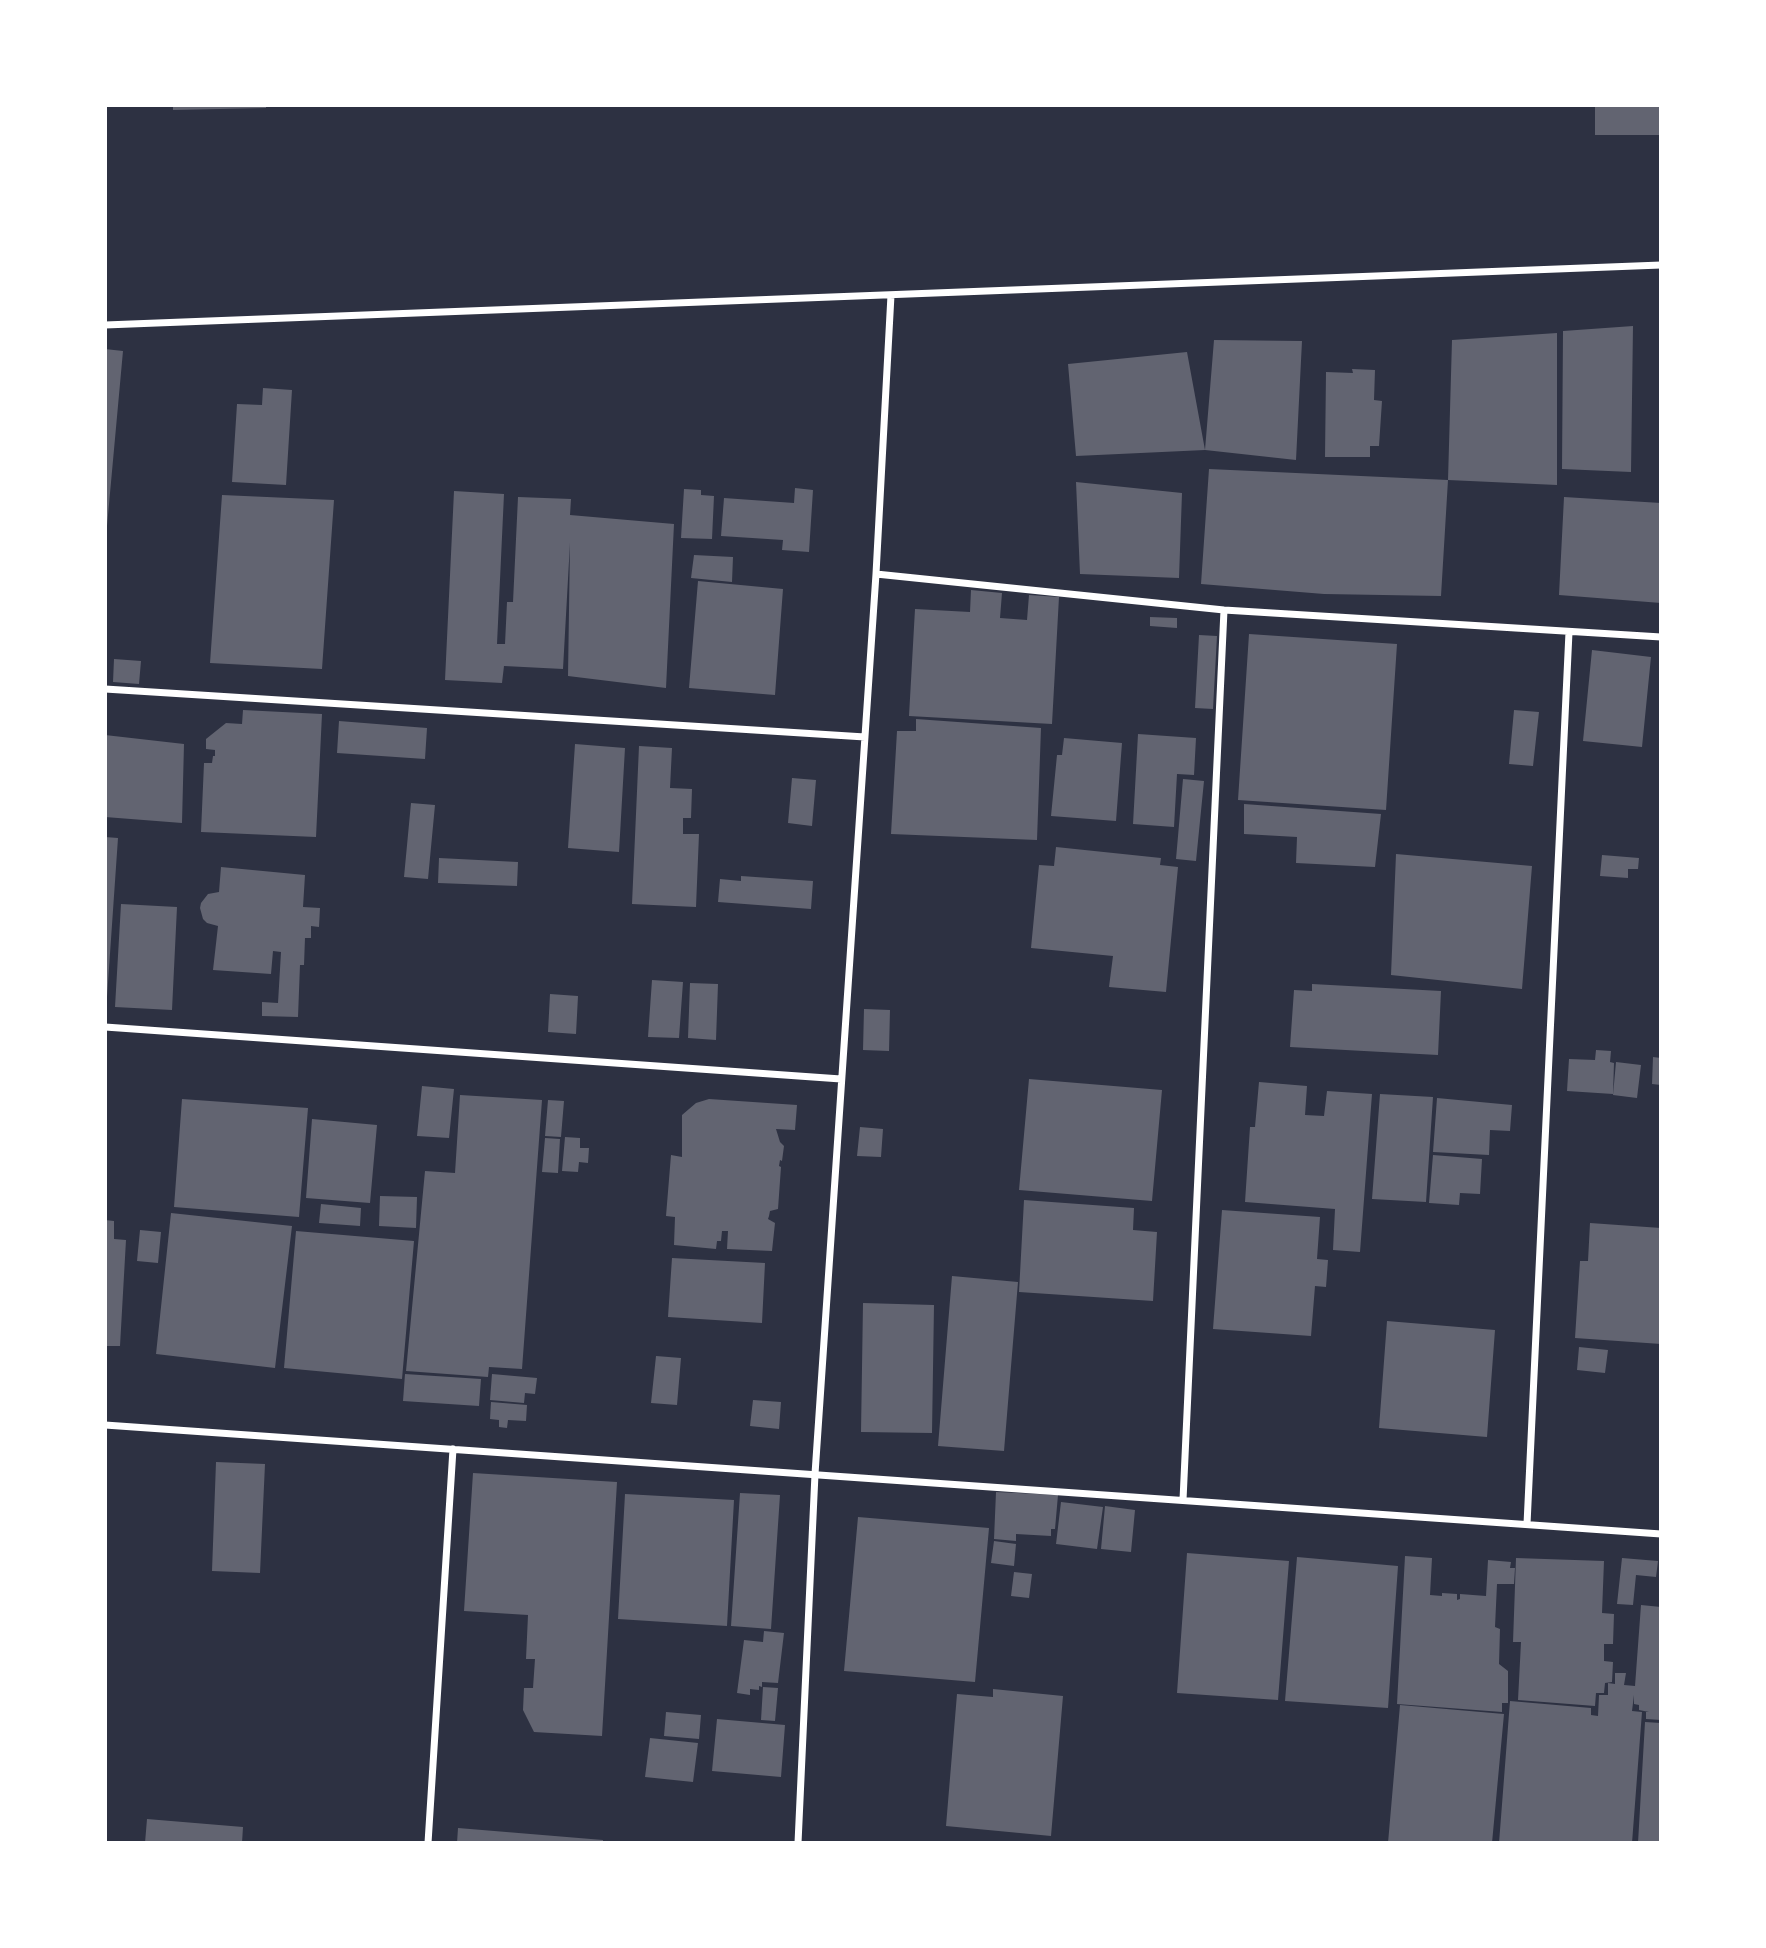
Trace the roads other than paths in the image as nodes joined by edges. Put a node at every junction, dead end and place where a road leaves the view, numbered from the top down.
1 (1661, 265) edge
2 (891, 295) junction
3 (105, 325) edge
4 (876, 574) junction
5 (1224, 610) junction
6 (1569, 632) junction
7 (1661, 637) edge
8 (105, 689) edge
9 (865, 737) junction
10 (105, 1027) edge
11 (841, 1079) junction
12 (105, 1425) edge
13 (453, 1449) junction
14 (815, 1474) junction
15 (1183, 1500) junction
16 (1527, 1524) junction
17 (1661, 1534) edge
18 (428, 1843) edge
19 (798, 1843) edge

1 - 2 street
2 - 3 street
2 - 4 street
4 - 5 street
4 - 9 street
5 - 6 street
5 - 15 street
6 - 7 street
6 - 16 street
8 - 9 street
9 - 11 street
10 - 11 street
11 - 14 street
12 - 13 street
13 - 14 street
13 - 18 street
14 - 15 street
14 - 19 street
15 - 16 street
16 - 17 street

